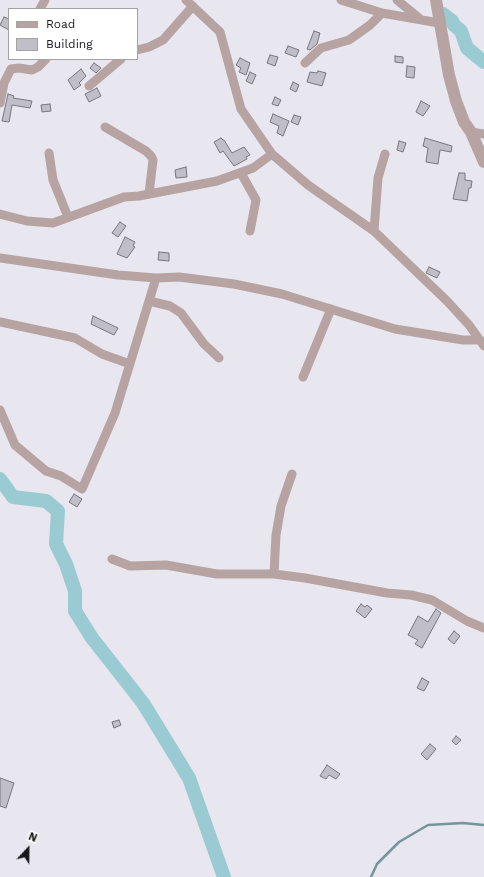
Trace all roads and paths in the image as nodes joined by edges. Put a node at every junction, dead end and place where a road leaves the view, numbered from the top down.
1 (342, 0) edge
2 (397, 0) edge
3 (436, 0) edge
4 (194, 4) edge
5 (382, 13) junction
6 (420, 18) junction
7 (439, 23) junction
8 (138, 50) edge
9 (45, 60) edge
10 (120, 60) edge
11 (305, 63) dead end
12 (89, 86) dead end
13 (0, 103) edge
14 (105, 127) dead end
15 (471, 132) junction
16 (484, 134) edge
17 (49, 153) dead end
18 (272, 154) junction
19 (385, 154) dead end
20 (484, 162) edge
21 (241, 173) junction
22 (149, 194) junction
23 (0, 215) edge
24 (68, 217) junction
25 (374, 231) junction
26 (250, 232) dead end
27 (0, 258) edge
28 (156, 278) junction
29 (149, 301) junction
30 (331, 309) junction
31 (0, 322) edge
32 (482, 343) edge
33 (219, 358) dead end
34 (130, 364) junction
35 (303, 377) dead end
36 (0, 410) edge
37 (292, 474) dead end
38 (112, 559) dead end
39 (274, 574) junction
40 (484, 628) edge

1 - 5 street
2 - 6 street
3 - 7 street
4 - 8 street
4 - 18 street
5 - 6 street
5 - 11 street
6 - 7 street
7 - 15 street
9 - 13 street
10 - 12 street
14 - 22 street
15 - 16 street
15 - 20 street
17 - 24 street
18 - 21 street
18 - 25 street
19 - 25 street
21 - 22 street
21 - 26 street
22 - 24 street
23 - 24 street
25 - 32 street
27 - 28 street
28 - 29 street
28 - 30 street
29 - 33 street
29 - 34 street
30 - 32 street
30 - 35 street
31 - 34 street
34 - 36 street
37 - 39 street
38 - 39 street
39 - 40 street

